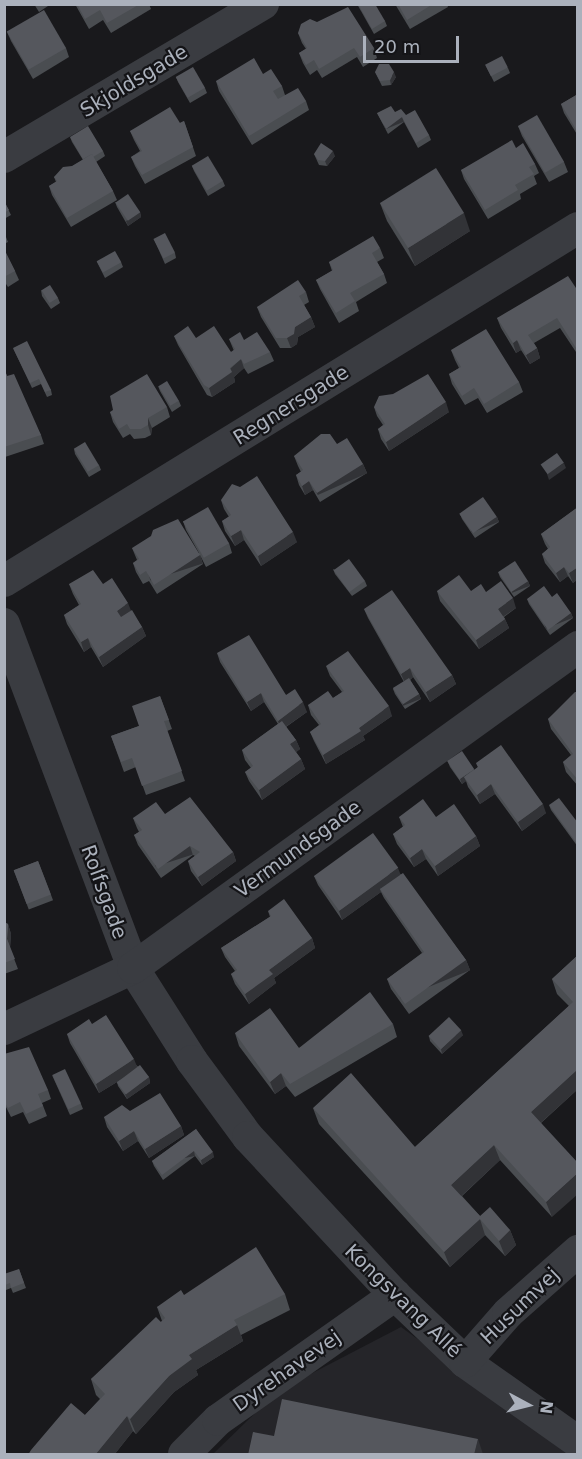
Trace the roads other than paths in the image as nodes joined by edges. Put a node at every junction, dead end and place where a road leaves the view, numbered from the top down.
1 (263, 4) edge
2 (4, 157) edge
3 (578, 228) edge
4 (4, 581) edge
5 (4, 624) edge
6 (578, 647) edge
7 (132, 968) junction
8 (4, 1029) edge
9 (248, 1137) joint
10 (578, 1251) edge
11 (395, 1295) junction
12 (465, 1362) junction
13 (578, 1442) edge
14 (184, 1455) edge

1 - 2 street, Skjoldsgade
3 - 4 street, Regnersgade
5 - 7 street, Rolfsgade
6 - 7 street, Vermundsgade
7 - 8 street, Vermundsgade
7 - 9 street, Rolfsgade
9 - 11 street, Kongsvang Allé
10 - 12 street, Husumvej
11 - 12 street, Kongsvang Allé
11 - 14 street, Dyrehavevej
12 - 13 street, Kongsvang Allé

